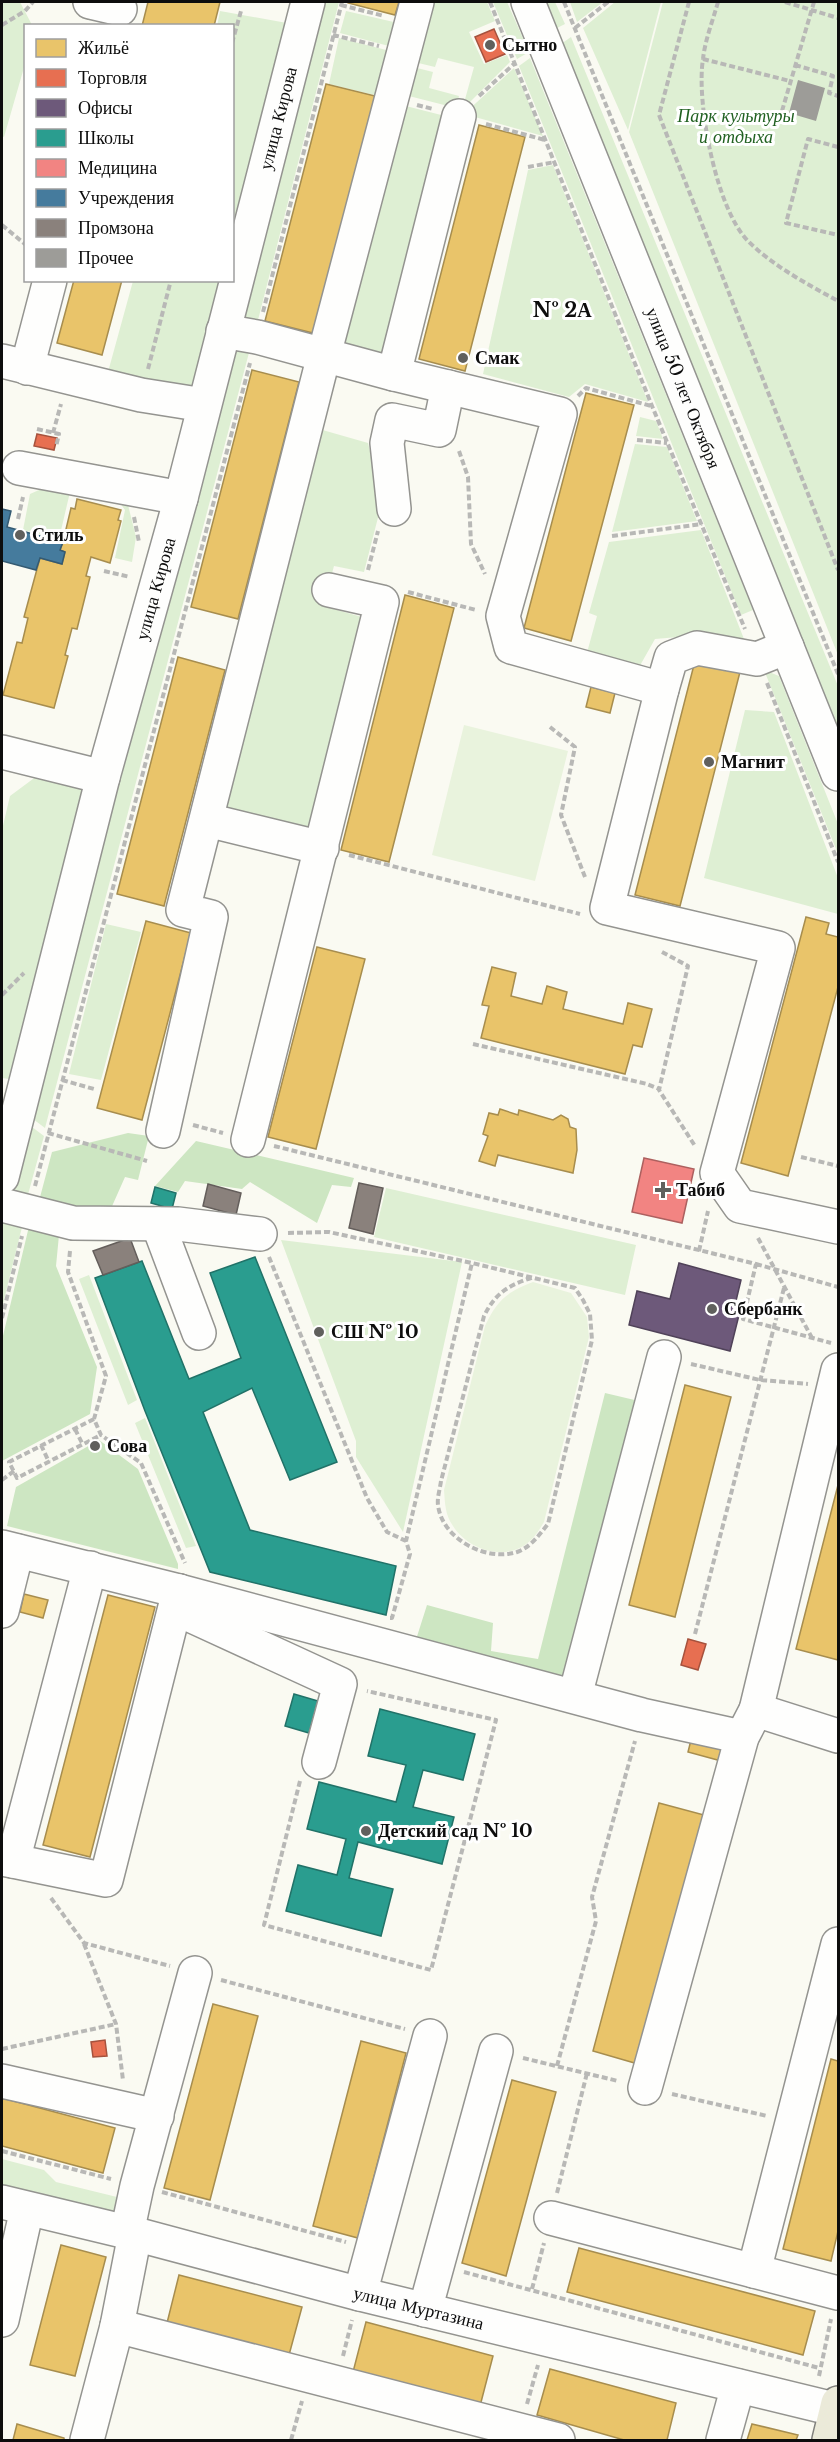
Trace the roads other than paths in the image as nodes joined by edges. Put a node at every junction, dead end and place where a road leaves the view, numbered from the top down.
1 (308, 2) edge
2 (417, 2) edge
3 (528, 2) edge
4 (459, 116) road end
5 (49, 282) edge
6 (223, 331) junction
7 (324, 355) junction
8 (14, 364) edge
9 (394, 374) junction
10 (448, 387) junction
11 (204, 405) junction
12 (19, 468) dead end
13 (181, 498) junction
14 (394, 509) dead end
15 (329, 590) dead end
16 (787, 647) junction
17 (662, 689) junction
18 (2, 752) edge
19 (838, 774) edge
20 (103, 777) junction
21 (207, 820) junction
22 (322, 848) junction
23 (13, 1106) edge
24 (165, 1124) road end
25 (248, 1140) road end
26 (2, 1177) edge
27 (15, 1208) edge
28 (158, 1224) junction
29 (838, 1227) edge
30 (260, 1234) road end
31 (200, 1333) dead end
32 (664, 1357) road end
33 (836, 1379) edge
34 (9, 1549) edge
35 (90, 1568) junction
36 (183, 1580) junction
37 (2, 1611) edge
38 (575, 1696) junction
39 (749, 1724) junction
40 (838, 1736) edge
41 (319, 1762) road end
42 (14, 1861) edge
43 (838, 1944) edge
44 (195, 1973) road end
45 (430, 2036) road end
46 (496, 2051) road end
47 (2, 2081) edge
48 (645, 2088) road end
49 (141, 2113) junction
50 (14, 2205) edge
51 (551, 2218) road end
52 (131, 2234) junction
53 (754, 2271) junction
54 (838, 2293) edge
55 (357, 2303) junction
56 (425, 2310) junction
57 (2, 2320) edge
58 (117, 2326) junction
59 (738, 2386) junction
60 (836, 2416) edge
61 (87, 2440) edge
62 (558, 2440) edge
63 (723, 2440) edge

1 - 6 street, улица Кирова
2 - 7 street
3 - 16 street, улица 50 лет Октября
4 - 9 street
5 - 8 street
6 - 7 street
6 - 11 street, улица Кирова
7 - 9 street
7 - 21 street
8 - 11 street
9 - 10 street
10 - 14 street
10 - 17 street
11 - 13 street, улица Кирова
12 - 13 street
13 - 20 street, улица Кирова
15 - 22 street
16 - 17 street
16 - 19 street, улица 50 лет Октября
17 - 29 street
18 - 20 street
20 - 23 street, улица Кирова
21 - 22 street
21 - 24 street
22 - 25 street
23 - 26 street, улица Кирова
27 - 28 street
28 - 30 street
28 - 31 street
32 - 38 street
33 - 39 street
34 - 35 street
34 - 37 street
35 - 36 street
35 - 42 street
36 - 38 street
36 - 41 street
36 - 42 street
38 - 39 street
39 - 40 street
39 - 48 street
43 - 53 street
44 - 49 street
45 - 55 street
46 - 56 street
47 - 49 street
49 - 52 street
50 - 52 street, улица Муртазина
50 - 57 street
51 - 53 street
52 - 55 street, улица Муртазина
52 - 58 street
53 - 54 street
55 - 56 street, улица Муртазина
56 - 59 street, улица Муртазина
58 - 61 street
58 - 62 street
59 - 60 street, улица Муртазина
59 - 63 street

